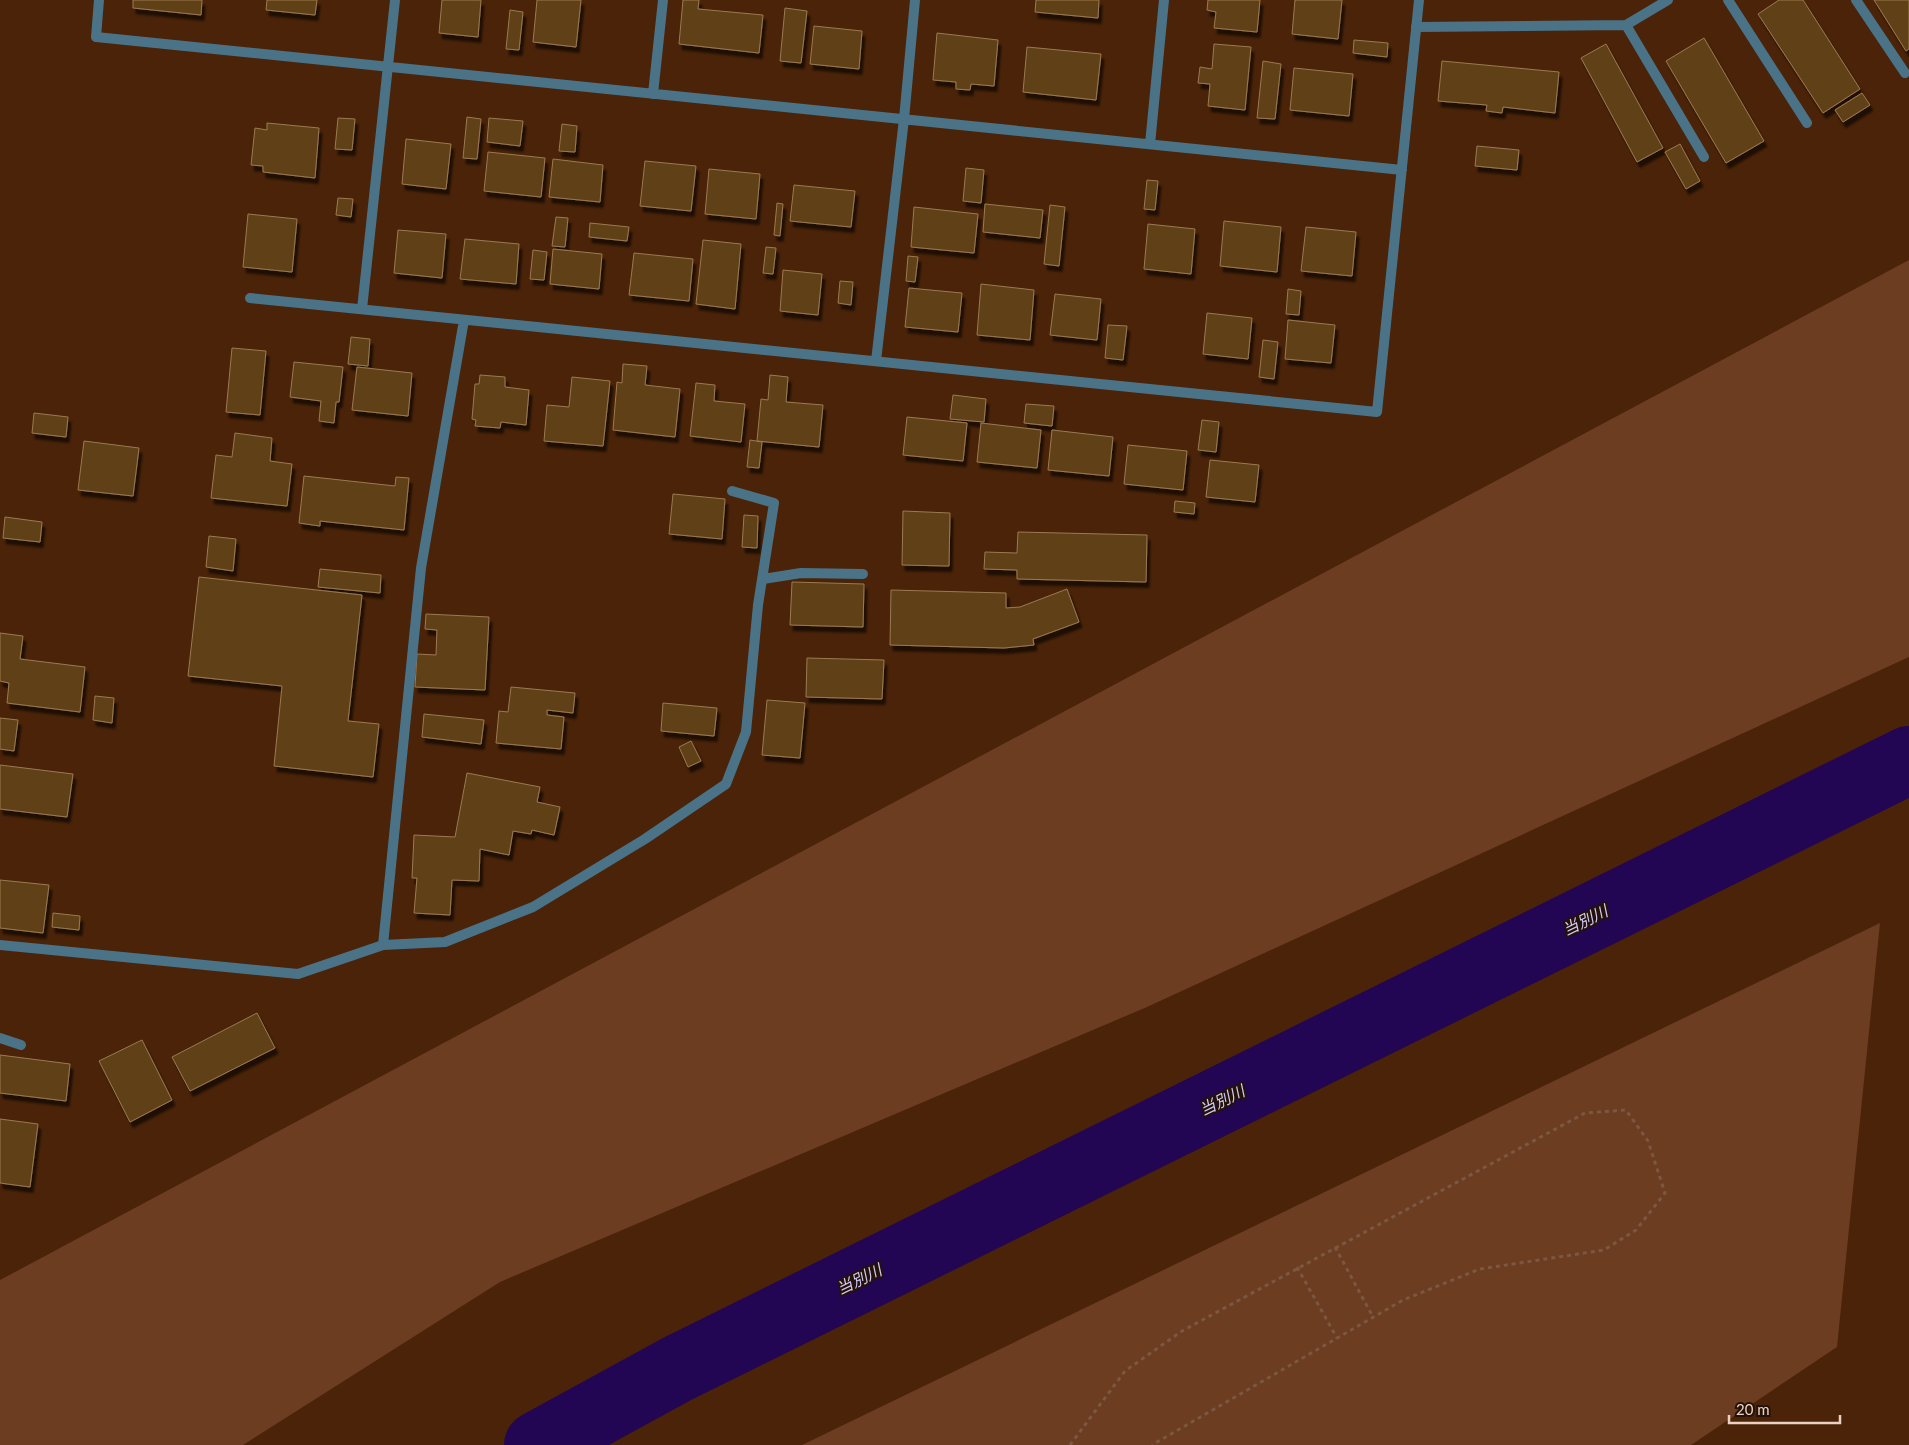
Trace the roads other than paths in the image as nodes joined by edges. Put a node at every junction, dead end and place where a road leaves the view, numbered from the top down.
1 (99, 0) edge
2 (395, 0) edge
3 (663, 0) edge
4 (915, 0) edge
5 (1164, 0) edge
6 (1418, 0) edge
7 (1668, 0) edge
8 (1728, 0) edge
9 (1856, 0) edge
10 (1626, 24) junction
11 (1416, 26) junction
12 (388, 67) junction
13 (1905, 73) dead end
14 (653, 94) junction
15 (904, 119) junction
16 (1807, 123) dead end
17 (1150, 144) junction
18 (1704, 157) dead end
19 (1402, 170) junction
20 (250, 298) dead end
21 (362, 309) junction
22 (464, 320) junction
23 (876, 361) junction
24 (732, 491) dead end
25 (863, 574) dead end
26 (763, 579) junction
27 (0, 945) edge
28 (383, 945) junction
29 (0, 1038) edge
30 (20, 1045) dead end

1 - 12 street
2 - 12 street
3 - 14 street
4 - 15 street
5 - 17 street
6 - 11 street
7 - 10 street
8 - 16 street
9 - 13 street
10 - 11 street
10 - 18 street
11 - 19 street
12 - 14 street
12 - 21 street
14 - 15 street
15 - 17 street
15 - 23 street
17 - 19 street
19 - 23 street
20 - 21 street
21 - 22 street
22 - 23 street
22 - 28 street
24 - 26 street
25 - 26 street
26 - 28 street
27 - 28 street
29 - 30 street

